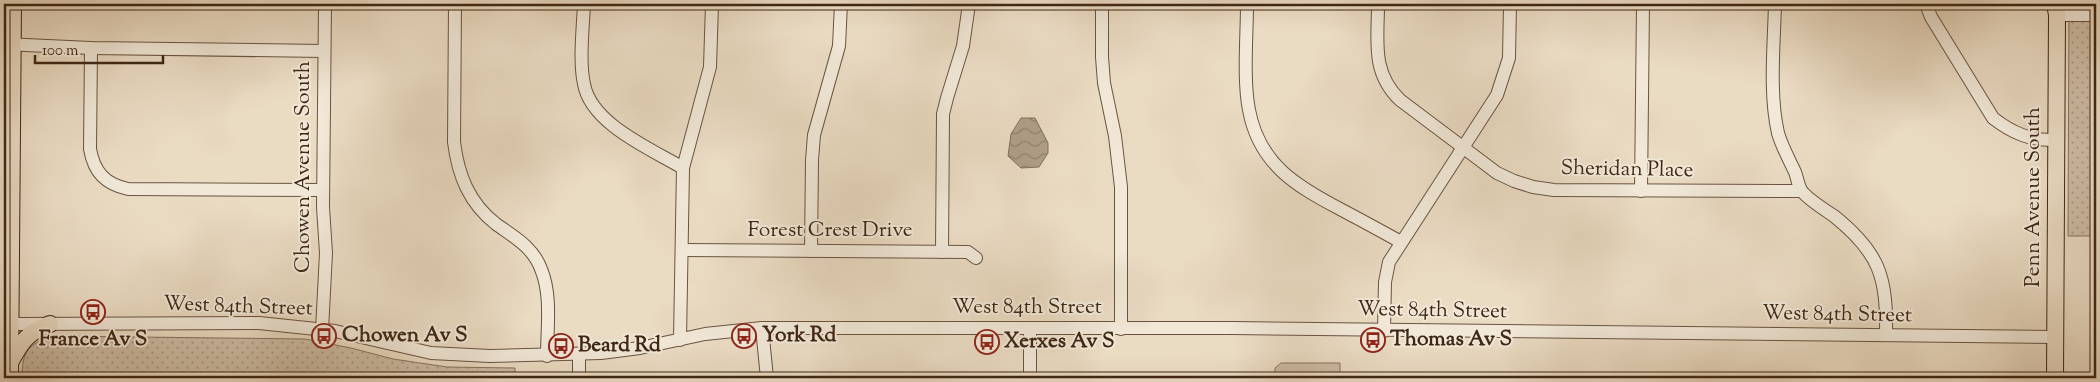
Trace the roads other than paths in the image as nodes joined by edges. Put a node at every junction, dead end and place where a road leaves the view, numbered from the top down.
1 (13, 4) edge
2 (325, 4) edge
3 (455, 4) edge
4 (584, 4) edge
5 (712, 4) edge
6 (841, 4) edge
7 (969, 4) edge
8 (1102, 4) edge
9 (1247, 4) edge
10 (1378, 4) edge
11 (1510, 4) edge
12 (1642, 4) edge
13 (1775, 4) edge
14 (1926, 4) edge
15 (2057, 8) edge
16 (2096, 15) edge
17 (8, 45) edge
18 (92, 48) junction
19 (324, 51) junction
20 (2056, 140) junction
21 (1463, 148) junction
22 (683, 168) junction
23 (323, 190) junction
24 (1641, 191) junction
25 (1801, 191) junction
26 (1401, 242) junction
27 (682, 250) junction
28 (811, 251) junction
29 (942, 252) junction
30 (976, 258) dead end
31 (7, 322) edge
32 (50, 324) junction
33 (762, 328) junction
34 (1030, 328) junction
35 (1121, 329) junction
36 (322, 330) junction
37 (1384, 331) junction
38 (1886, 335) junction
39 (2055, 337) junction
40 (680, 340) junction
41 (579, 355) junction
42 (547, 356) junction
43 (10, 371) edge
44 (579, 378) edge
45 (767, 378) edge
46 (1030, 378) edge
47 (2055, 378) edge

1 - 17 main road
2 - 19 street, Chowen Avenue South
3 - 42 street
4 - 22 street
5 - 22 street
6 - 28 street
7 - 29 street
8 - 35 street
9 - 26 street
10 - 21 street, Sheridan Place
11 - 21 street
12 - 24 street
13 - 25 street
14 - 20 street
15 - 16 street
15 - 20 main road, Penn Avenue South
17 - 18 street
17 - 31 main road
18 - 19 street
18 - 23 street
19 - 23 street, Chowen Avenue South
20 - 39 main road, Penn Avenue South
21 - 24 street, Sheridan Place
21 - 26 street
22 - 27 street
23 - 36 street, Chowen Avenue South
24 - 25 street, Sheridan Place
25 - 38 street
26 - 37 street
27 - 28 street, Forest Crest Drive
27 - 40 street
28 - 29 street, Forest Crest Drive
29 - 30 street, Forest Crest Drive
31 - 32 street, West 84th Street
31 - 43 main road
32 - 36 street, West 84th Street
32 - 43 main road
33 - 34 street, West 84th Street
33 - 40 street, West 84th Street
33 - 45 street
34 - 35 street, West 84th Street
34 - 46 street
35 - 37 street, West 84th Street
36 - 42 street, West 84th Street
37 - 38 street, West 84th Street
38 - 39 street, West 84th Street
39 - 47 main road, Penn Avenue South
40 - 41 street, West 84th Street
41 - 42 street, West 84th Street
41 - 44 street

